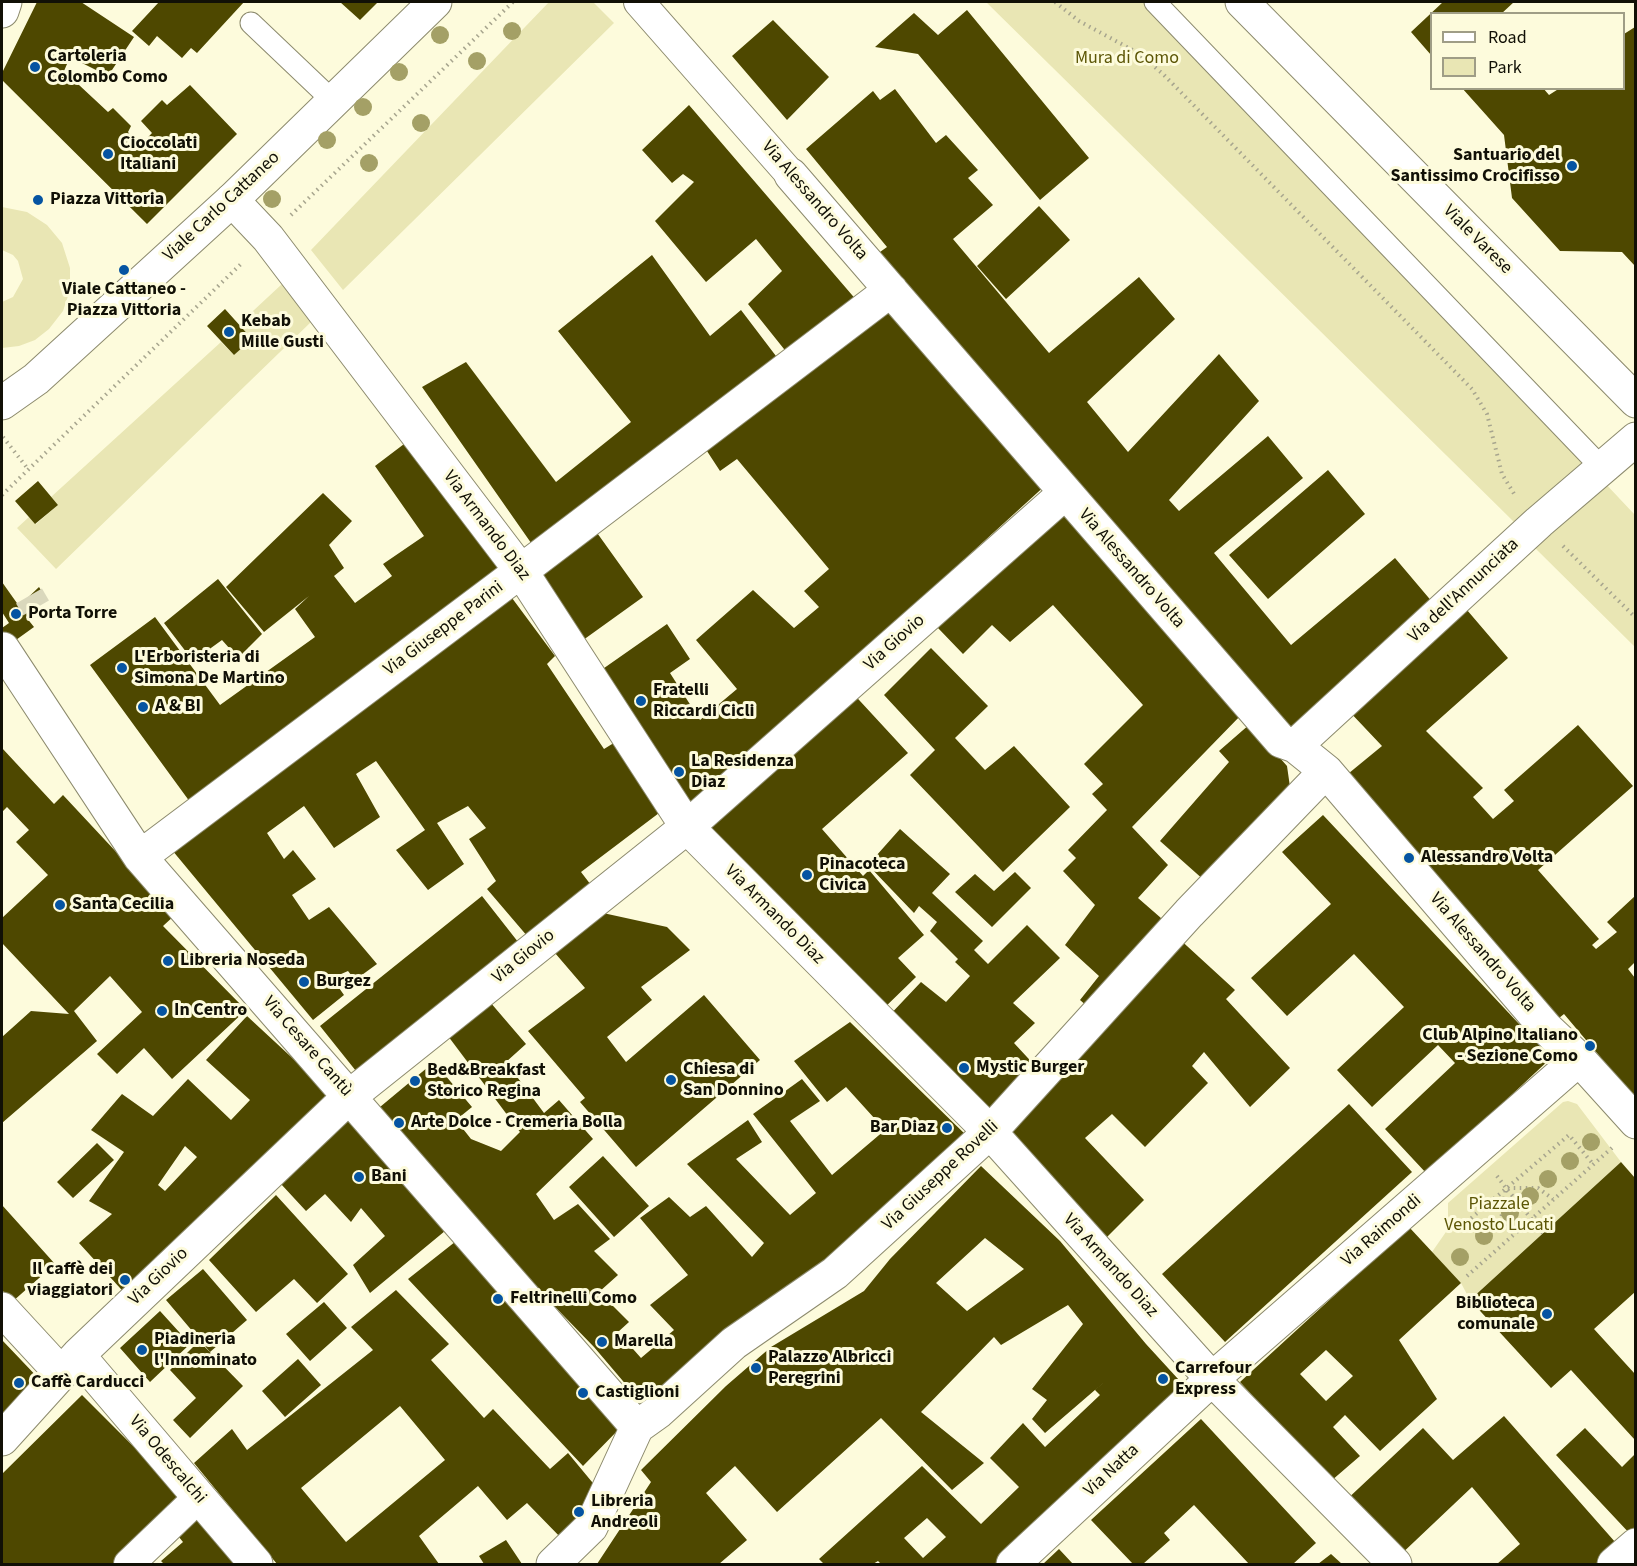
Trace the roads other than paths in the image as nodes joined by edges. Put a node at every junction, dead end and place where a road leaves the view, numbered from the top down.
1 (5, 2) edge
2 (435, 2) edge
3 (639, 2) edge
4 (1155, 2) edge
5 (1242, 2) edge
6 (2, 11) edge
7 (251, 23) dead end
8 (333, 102) junction
9 (790, 175) joint
10 (232, 200) junction
11 (891, 290) junction
12 (36, 379) junction
13 (2, 382) edge
14 (1635, 401) edge
15 (2, 403) edge
16 (1635, 440) edge
17 (1602, 468) junction
18 (1065, 493) junction
19 (521, 571) junction
20 (3, 649) dead end
21 (1295, 746) junction
22 (1326, 771) junction
23 (687, 827) junction
24 (140, 857) junction
25 (1579, 1059) junction
26 (350, 1096) junction
27 (990, 1132) junction
28 (1627, 1132) edge
29 (2, 1309) edge
30 (70, 1364) junction
31 (1212, 1379) junction
32 (637, 1427) junction
33 (2, 1439) edge
34 (199, 1497) junction
35 (1635, 1545) edge
36 (129, 1564) edge
37 (256, 1564) edge
38 (553, 1564) edge
39 (1013, 1564) edge
40 (1395, 1564) edge
41 (1614, 1564) edge

1 - 6 street
2 - 8 street, Viale Carlo Cattaneo
3 - 9 street, Via Alessandro Volta
4 - 17 lane
5 - 14 street, Viale Varese
7 - 8 lane
8 - 10 street, Viale Carlo Cattaneo
9 - 11 street, Via Alessandro Volta
10 - 12 street, Viale Carlo Cattaneo
10 - 19 street, Via Armando Diaz
11 - 18 street, Via Alessandro Volta
11 - 19 street, Via Giuseppe Parini
12 - 13 street
12 - 15 street, Viale Carlo Cattaneo
16 - 17 street, Via dell'Annunciata
17 - 21 street, Via dell'Annunciata
18 - 21 street, Via Alessandro Volta
18 - 23 street, Via Giovio
19 - 23 street, Via Armando Diaz
19 - 24 street, Via Giuseppe Parini
20 - 24 street, Via Cesare Cantù
21 - 22 street, Via Alessandro Volta
22 - 25 street, Via Alessandro Volta
22 - 27 street, Via Giuseppe Rovelli
23 - 26 street, Via Giovio
23 - 27 street, Via Armando Diaz
24 - 26 street, Via Cesare Cantù
25 - 28 street, Via Alessandro Volta
25 - 31 street, Via Raimondi
26 - 30 street, Via Giovio
26 - 32 street, Via Cesare Cantù
27 - 31 street, Via Armando Diaz
27 - 32 street, Via Giuseppe Rovelli
29 - 30 street, Via Odescalchi
30 - 33 street, Via Giovio
30 - 34 street, Via Odescalchi
31 - 39 street, Via Natta
31 - 40 street, Via Armando Diaz
32 - 38 street, Via Giuseppe Rovelli
34 - 36 street
34 - 37 street, Via Odescalchi
35 - 41 street

